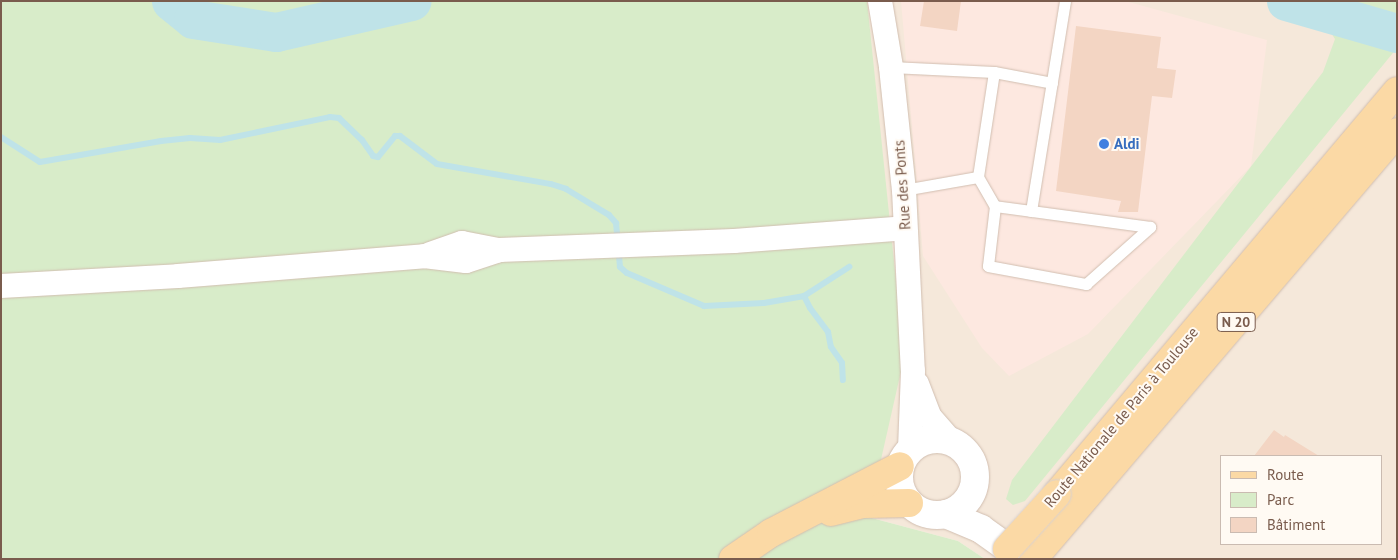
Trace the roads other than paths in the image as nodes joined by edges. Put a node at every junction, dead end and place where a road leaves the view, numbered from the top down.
1 (880, 1) edge
2 (1065, 2) edge
3 (890, 67) junction
4 (994, 72) junction
5 (1052, 83) junction
6 (1397, 91) edge
7 (1397, 132) edge
8 (978, 177) junction
9 (904, 190) junction
10 (995, 206) junction
11 (1031, 211) junction
12 (905, 228) junction
13 (1, 286) edge
14 (912, 371) junction
15 (950, 440) junction
16 (905, 457) junction
17 (972, 493) junction
18 (1066, 503) junction
19 (909, 504) junction
20 (946, 514) junction
21 (800, 519) junction
22 (981, 529) junction
23 (733, 559) edge
24 (998, 559) edge
25 (1022, 559) edge
26 (1033, 559) edge

1 - 3 street, Rue des Ponts
2 - 5 lane
3 - 4 lane
3 - 9 street, Rue des Ponts
4 - 5 lane
4 - 8 lane
5 - 11 lane
6 - 18 main road, Route Nationale de Paris à Toulouse / N 20
7 - 18 main road, Route Nationale de Paris à Toulouse / N 20
8 - 9 lane
8 - 10 lane
9 - 12 street, Rue des Ponts
10 - 11 lane
10 - 11 lane
12 - 13 street
12 - 14 street, Rue des Ponts
14 - 15 street, Rue des Ponts
14 - 16 street, Rue des Ponts
15 - 16 main road
15 - 17 main road
16 - 19 main road
16 - 21 main road
17 - 20 main road
17 - 22 main road
18 - 24 main road, Route Nationale de Paris à Toulouse / N 20, bridge
18 - 26 main road, Route Nationale de Paris à Toulouse / N 20
19 - 20 main road
19 - 21 main road
20 - 22 main road
21 - 23 main road
22 - 25 main road

